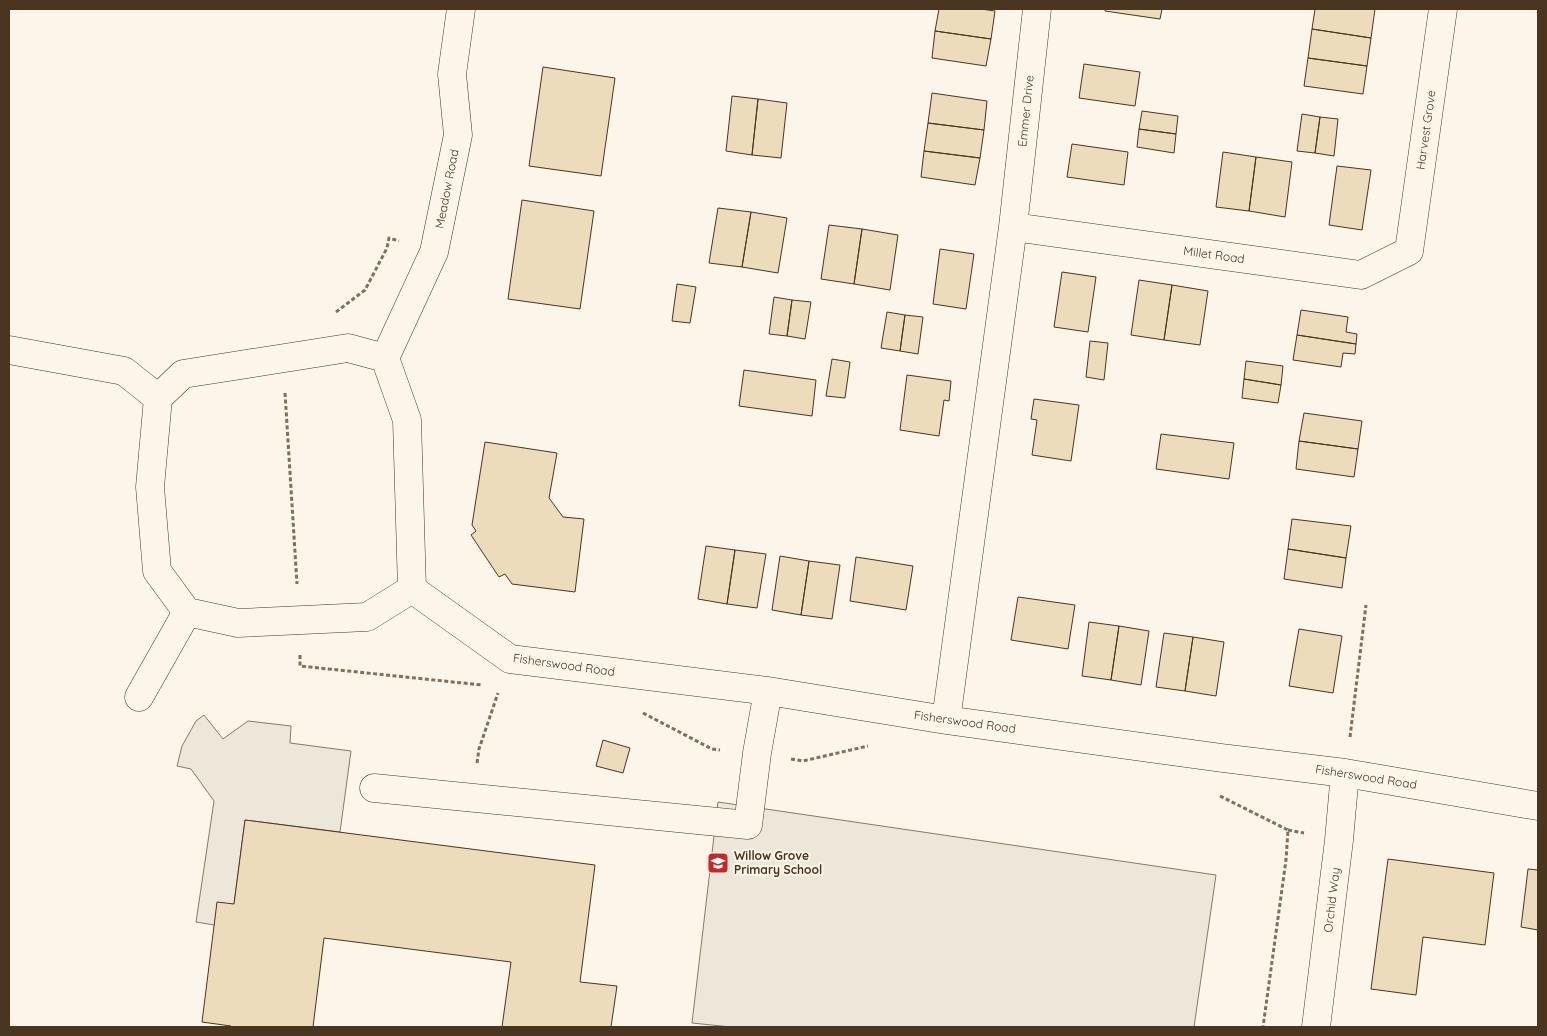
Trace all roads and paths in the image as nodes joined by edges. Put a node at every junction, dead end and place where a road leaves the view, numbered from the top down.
1 (461, 9) edge
2 (1038, 9) edge
3 (1443, 9) edge
4 (1014, 220) junction
5 (1409, 251) joint
6 (9, 350) edge
7 (385, 358) junction
8 (158, 398) junction
9 (412, 589) junction
10 (1366, 605) dead end
11 (187, 612) junction
12 (510, 659) junction
13 (768, 691) junction
14 (139, 697) dead end
15 (946, 720) junction
16 (1345, 773) junction
17 (374, 788) dead end
18 (474, 798) junction
19 (1538, 806) edge
20 (1316, 1027) edge

1 - 7 street, Meadow Road
2 - 4 street, Emmer Drive
3 - 5 street, Harvest Grove
4 - 5 street, Millet Road
4 - 15 street, Emmer Drive
6 - 8 street
7 - 8 street
7 - 9 street
8 - 11 street
9 - 11 street
9 - 12 street, Fisherswood Road
10 - 16 path
11 - 14 street
12 - 13 street, Fisherswood Road
12 - 18 path
13 - 15 street, Fisherswood Road
13 - 18 street
15 - 16 street, Fisherswood Road
16 - 19 street, Fisherswood Road
16 - 20 street, Orchid Way
17 - 18 street

